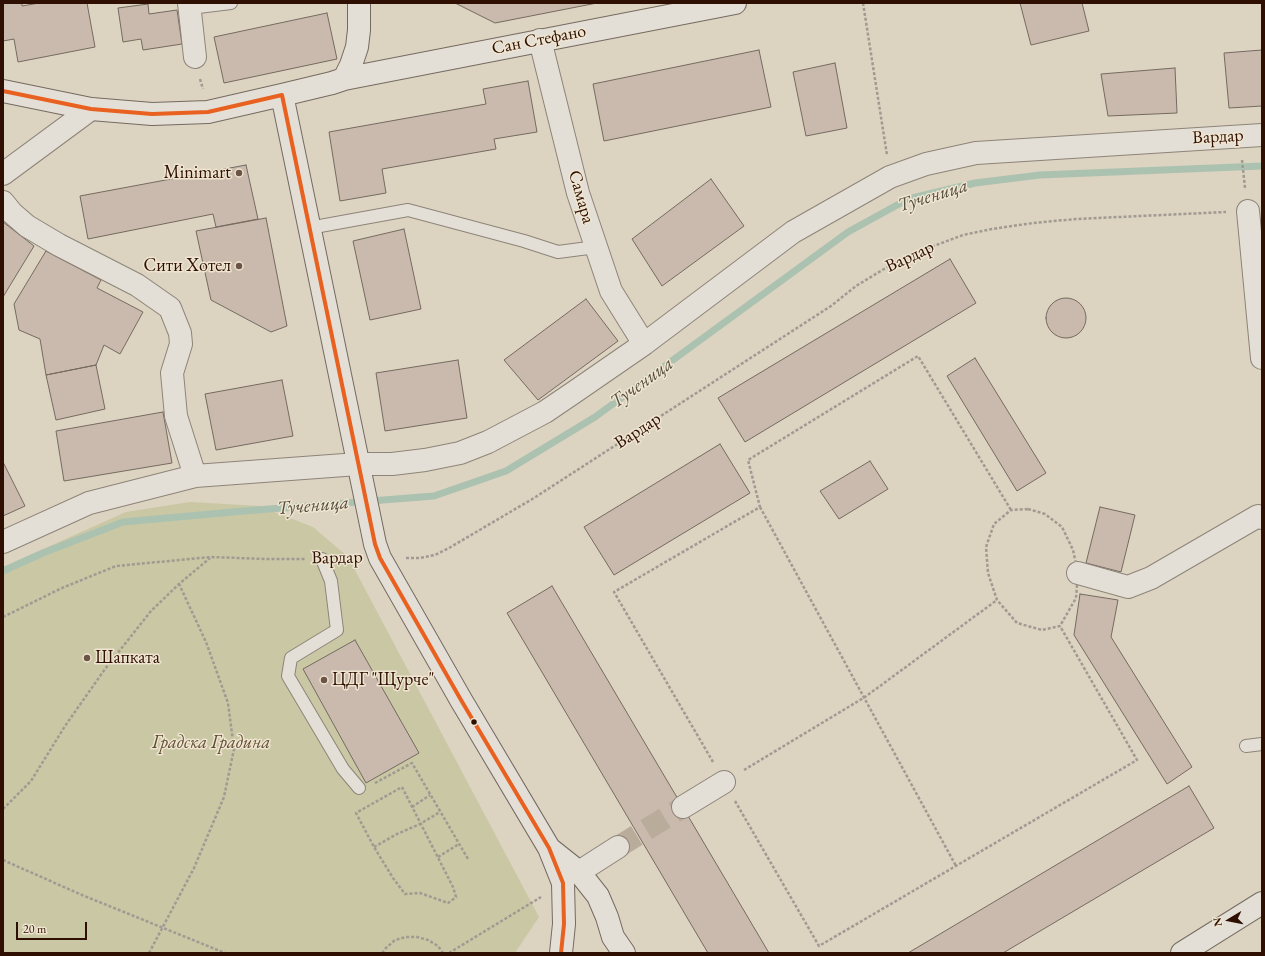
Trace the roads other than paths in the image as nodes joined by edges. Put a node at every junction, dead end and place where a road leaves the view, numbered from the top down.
1 (231, 3) edge
2 (359, 3) edge
3 (735, 3) edge
4 (189, 5) edge
5 (540, 40) junction
6 (195, 57) road end
7 (344, 79) junction
8 (3, 92) edge
9 (282, 95) junction
10 (91, 109) junction
11 (1262, 135) edge
12 (3, 174) edge
13 (1247, 200) road end
14 (3, 202) edge
15 (309, 228) junction
16 (596, 247) junction
17 (644, 344) junction
18 (1262, 358) edge
19 (358, 464) junction
20 (195, 476) junction
21 (1262, 518) edge
22 (3, 542) edge
23 (322, 559) road end
24 (1078, 574) road end
25 (1262, 744) edge
26 (1246, 746) dead end
27 (724, 782) road end
28 (359, 788) road end
29 (683, 807) tunnel mouth
30 (618, 848) tunnel mouth
31 (571, 878) junction
32 (1262, 904) edge
33 (617, 948) edge
34 (562, 953) edge
35 (1182, 953) edge

1 - 4 lane
2 - 7 street
3 - 5 street, Сан Стефано
4 - 6 street
5 - 7 street, Сан Стефано
5 - 16 street, Самара
7 - 9 street, Сан Стефано
8 - 10 street, Сан Стефано
9 - 10 street, Сан Стефано
9 - 15 street
10 - 12 street
11 - 17 street, Вардар
13 - 18 street
14 - 20 street
15 - 16 lane
15 - 19 street
16 - 17 street, Самара
17 - 19 street, Вардар
19 - 20 street, Вардар
19 - 31 street
20 - 22 street, Вардар
21 - 24 street
23 - 28 lane
25 - 26 lane
27 - 29 street
30 - 31 street
31 - 33 street
31 - 34 street
32 - 35 street

